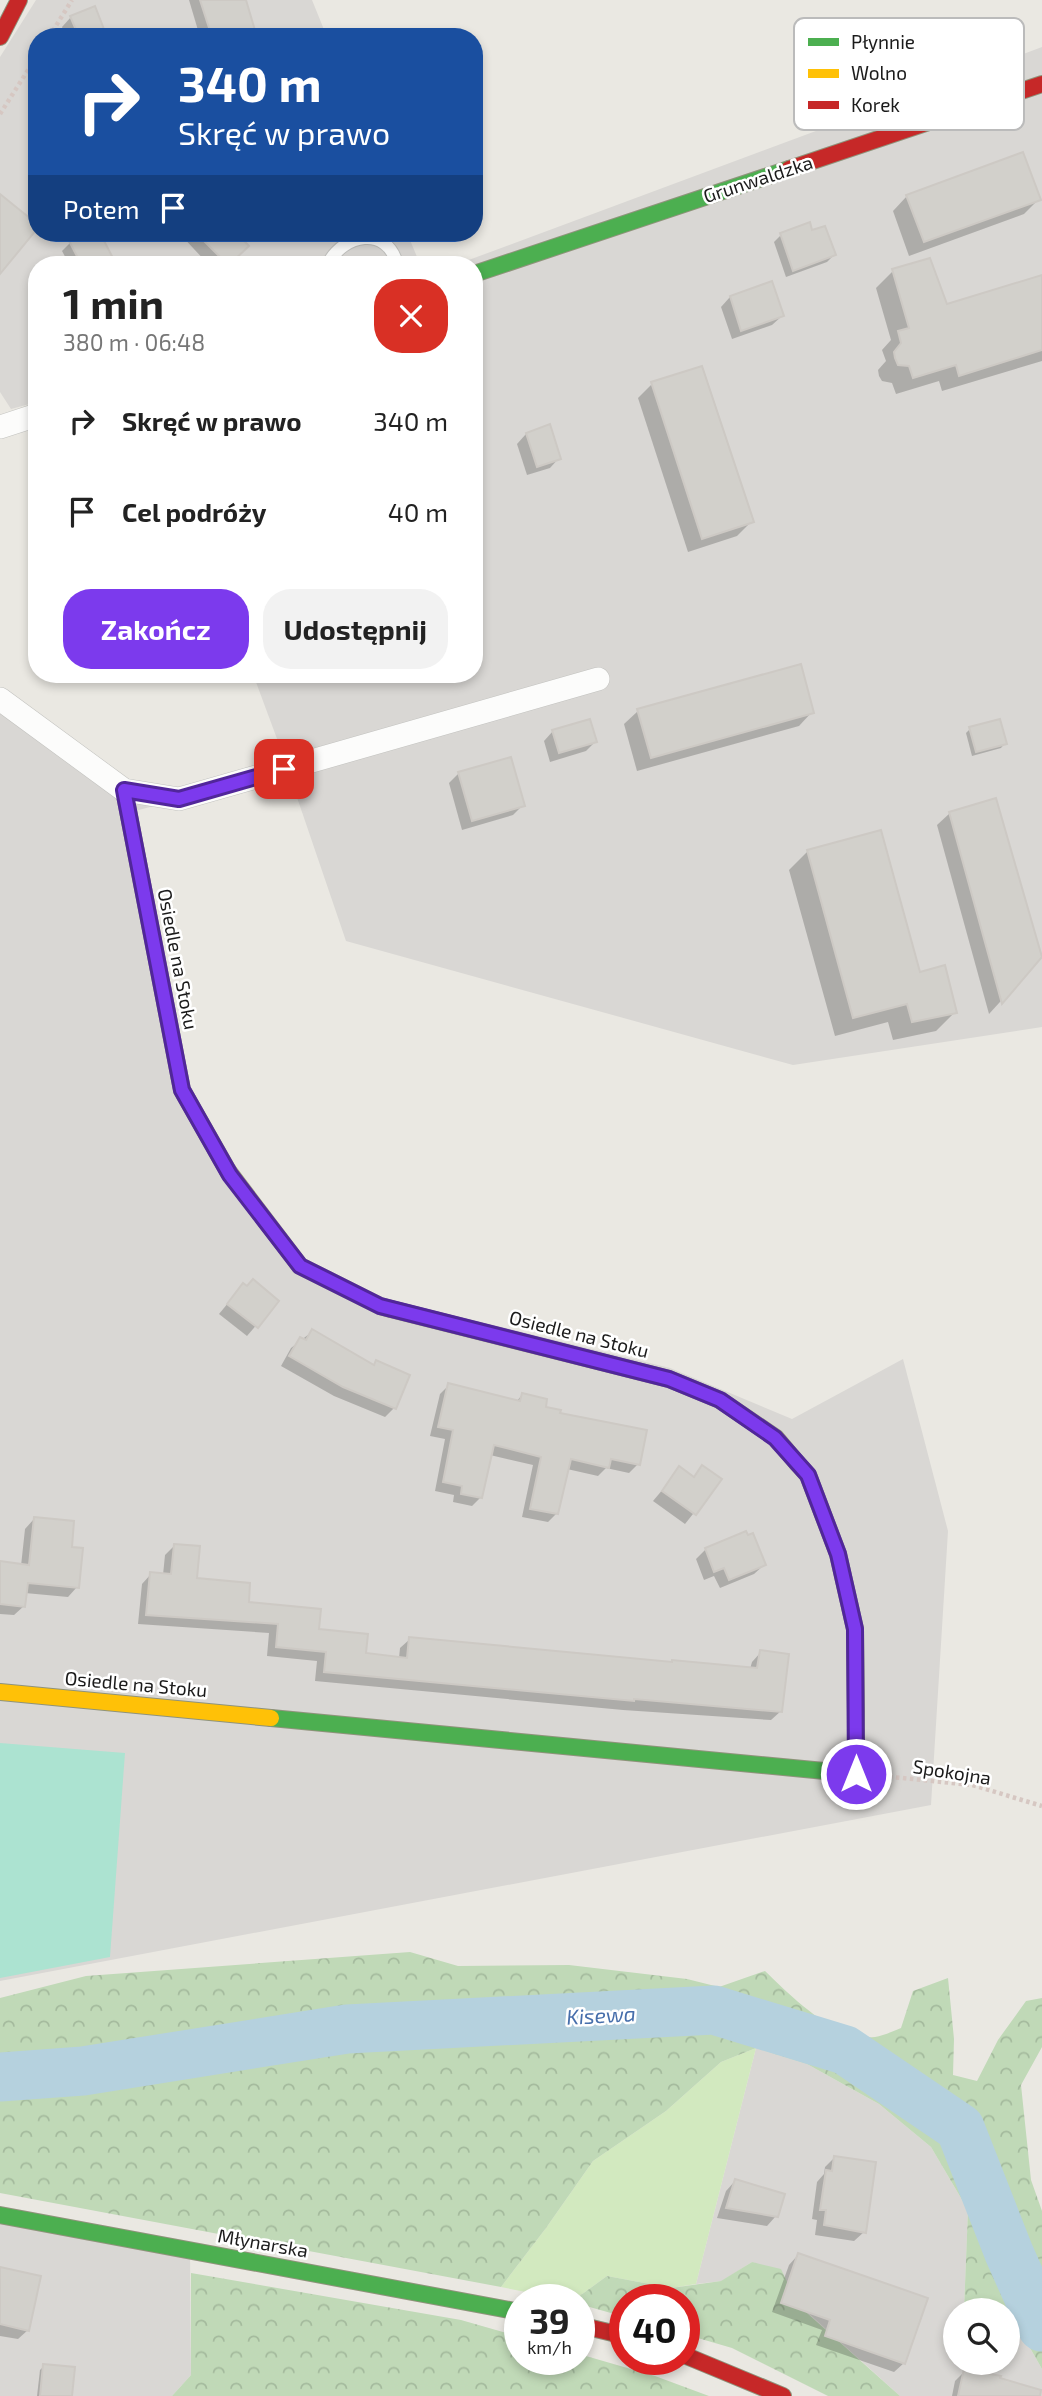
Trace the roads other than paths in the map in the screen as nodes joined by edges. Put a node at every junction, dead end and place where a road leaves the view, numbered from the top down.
1 (19, 0) edge
2 (0, 37) edge
3 (1042, 84) edge
4 (1024, 90) edge
5 (904, 130) edge
6 (346, 242) edge
7 (380, 242) edge
8 (334, 256) edge
9 (394, 256) edge
10 (483, 271) edge
11 (28, 418) edge
12 (0, 427) edge
13 (598, 680) dead end
14 (0, 699) edge
15 (124, 790) junction
16 (0, 1692) edge
17 (0, 2215) edge
18 (504, 2309) edge
19 (700, 2361) edge
20 (783, 2396) edge

1 - 2 street
3 - 4 street, Grunwaldzka
5 - 10 street, Grunwaldzka
6 - 8 lane
7 - 9 lane
11 - 12 street
13 - 15 street
14 - 15 street
15 - 16 street, Osiedle na Stoku
17 - 18 street, Młynarska
19 - 20 street

